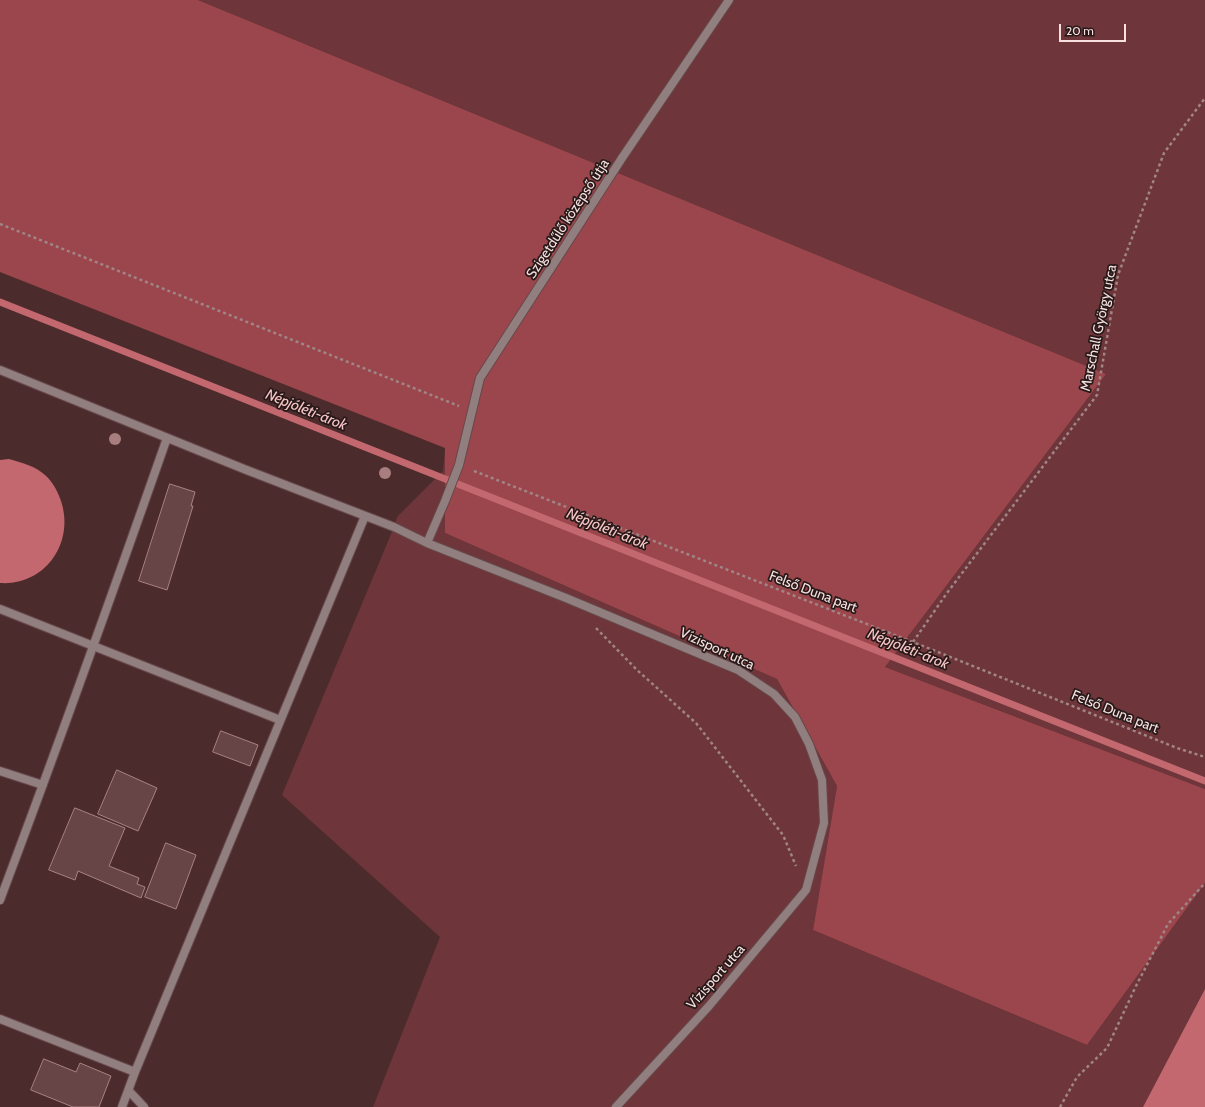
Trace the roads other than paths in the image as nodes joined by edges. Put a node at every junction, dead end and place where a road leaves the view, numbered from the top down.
1 (728, 0) edge
2 (0, 370) edge
3 (167, 438) junction
4 (365, 516) junction
5 (427, 543) junction
6 (0, 609) edge
7 (94, 646) junction
8 (280, 720) junction
9 (0, 771) edge
10 (43, 785) junction
11 (0, 900) edge
12 (0, 1019) edge
13 (135, 1072) junction
14 (129, 1091) junction
15 (122, 1107) edge
16 (144, 1107) edge
17 (616, 1107) edge

1 - 5 lane, Szigetdűlő középső útja
2 - 3 lane, Vízisport utca
3 - 4 lane, Vízisport utca
3 - 7 lane
4 - 5 lane, Vízisport utca
4 - 8 lane
5 - 17 lane, Vízisport utca
6 - 7 lane
7 - 8 lane
7 - 10 lane
8 - 13 lane
9 - 10 lane
10 - 11 lane
12 - 13 lane
13 - 14 lane
14 - 15 lane
14 - 16 lane

